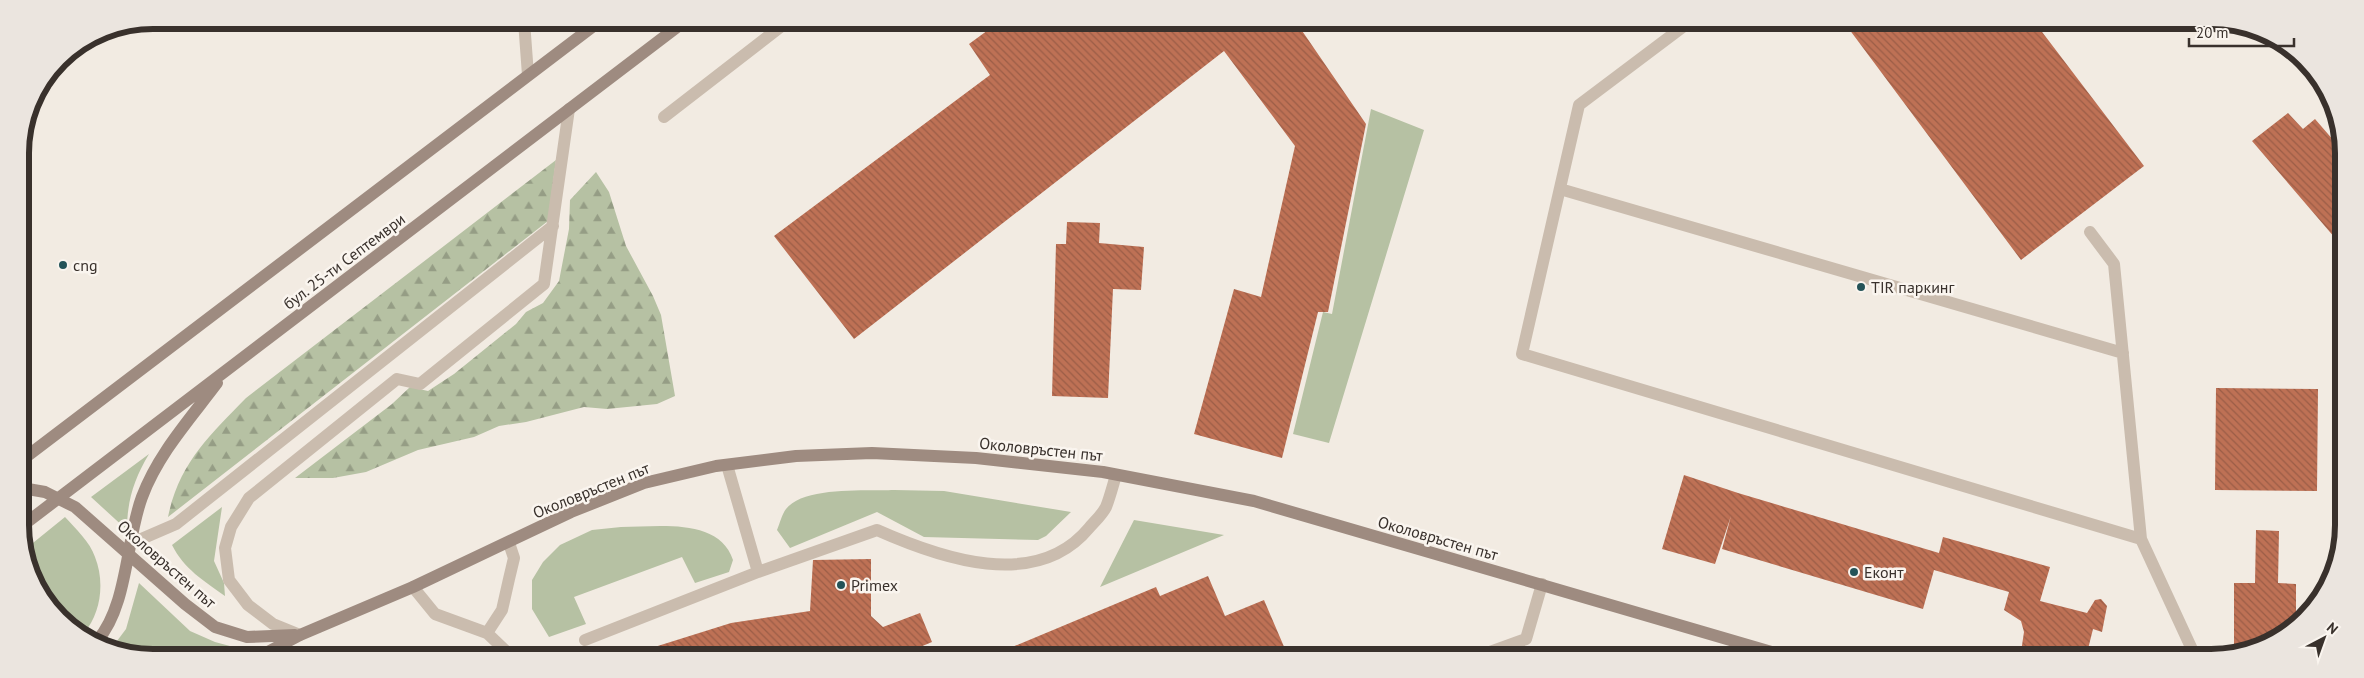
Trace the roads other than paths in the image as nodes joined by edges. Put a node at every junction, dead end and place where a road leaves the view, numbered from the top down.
1 (525, 29) edge
2 (590, 29) edge
3 (675, 29) edge
4 (778, 29) edge
5 (1680, 29) edge
6 (528, 76) junction
7 (569, 110) junction
8 (664, 117) dead end
9 (1560, 189) junction
10 (553, 226) junction
11 (2090, 232) dead end
12 (2123, 353) junction
13 (228, 369) junction
14 (29, 455) edge
15 (727, 465) junction
16 (1116, 475) junction
17 (29, 489) edge
18 (60, 497) junction
19 (29, 521) edge
20 (2141, 539) junction
21 (509, 543) junction
22 (130, 548) junction
23 (758, 572) junction
24 (1542, 584) junction
25 (414, 587) junction
26 (487, 633) junction
27 (300, 635) junction
28 (99, 637) edge
29 (585, 640) dead end
30 (273, 649) edge
31 (504, 649) edge
32 (1497, 649) edge
33 (1752, 649) edge
34 (2192, 649) edge

1 - 6 lane
2 - 6 main road
3 - 7 main road, бул. 25-ти Септември
4 - 8 lane
5 - 9 lane
6 - 14 main road
7 - 10 lane
7 - 13 main road, бул. 25-ти Септември
9 - 12 lane
9 - 20 lane
10 - 22 lane
10 - 27 lane
11 - 12 lane
12 - 20 lane
13 - 18 main road, бул. 25-ти Септември
13 - 22 main road
15 - 16 main road, Околовръстен път
15 - 21 main road, Околовръстен път
15 - 23 lane
16 - 23 lane
16 - 24 main road, Околовръстен път
17 - 18 main road, Околовръстен път
18 - 19 main road, бул. 25-ти Септември
18 - 22 main road, Околовръстен път
20 - 34 lane
21 - 25 main road, Околовръстен път
21 - 26 lane
22 - 27 main road, Околовръстен път
22 - 28 main road
23 - 29 lane
24 - 32 lane
24 - 33 main road, Околовръстен път
25 - 26 lane
25 - 27 main road, Околовръстен път
26 - 31 lane
27 - 30 main road, Околовръстен път

